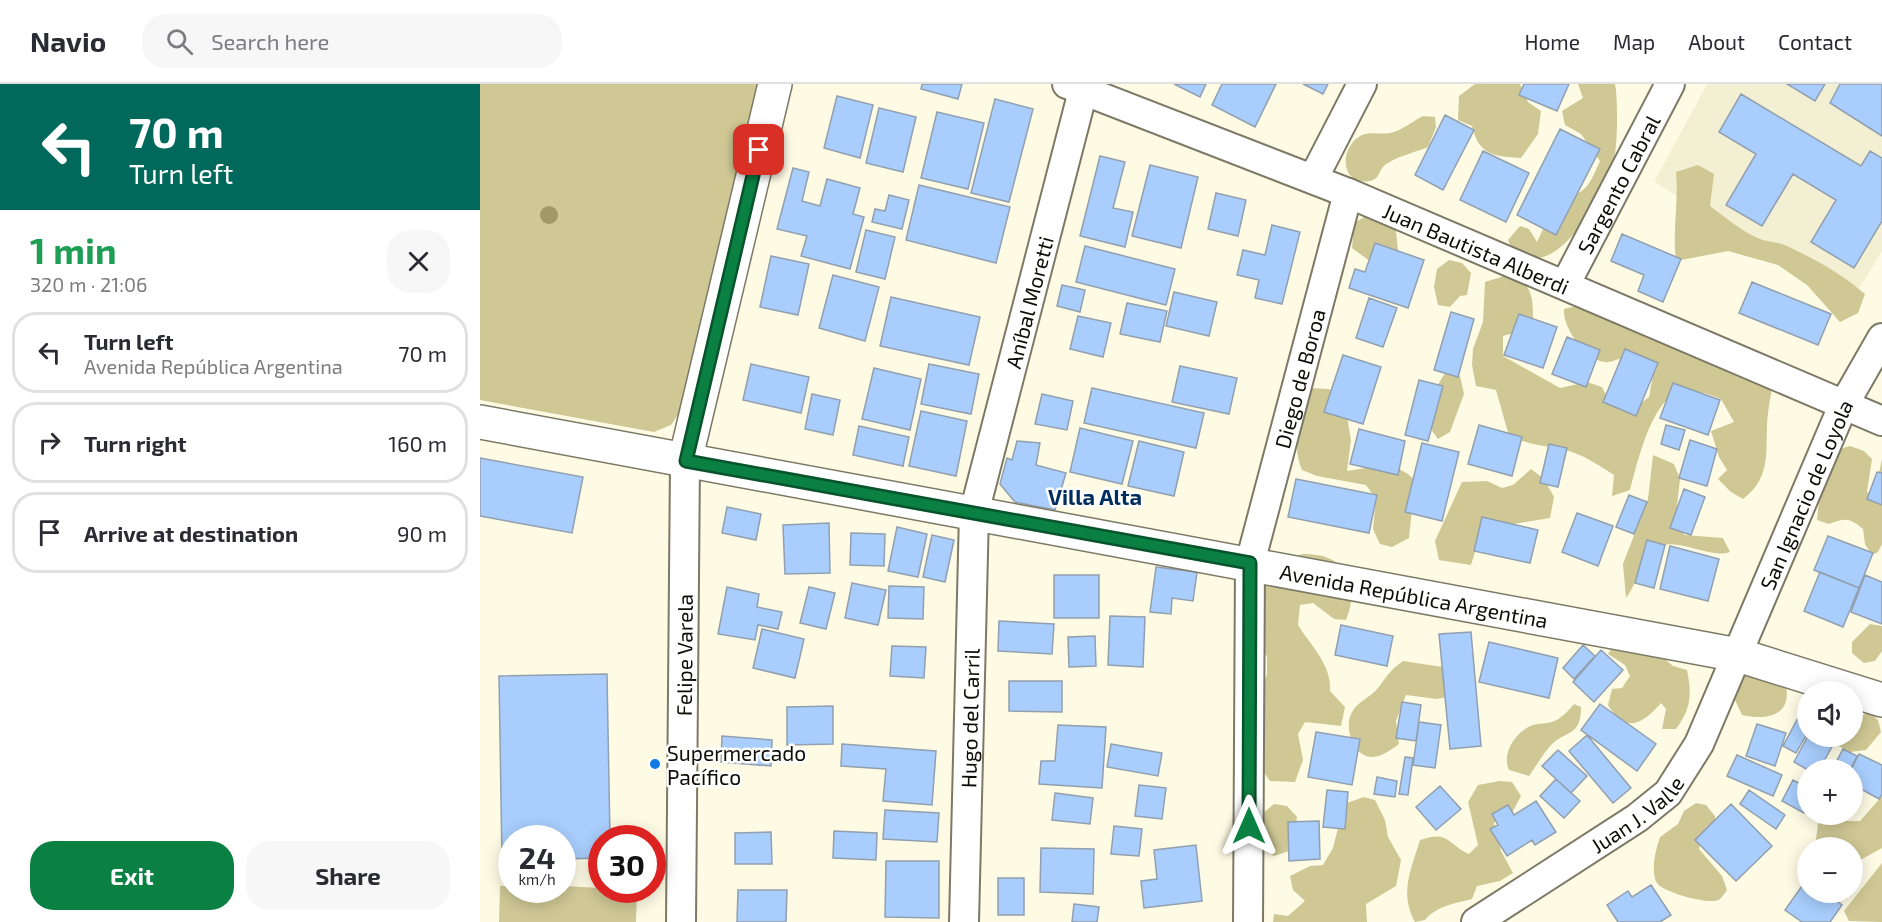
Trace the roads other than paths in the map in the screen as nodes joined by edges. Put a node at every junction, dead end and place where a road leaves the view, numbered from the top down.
1 (775, 84) edge
2 (1362, 84) edge
3 (1670, 84) edge
4 (1075, 87) edge
5 (1313, 179) junction
6 (1348, 193) junction
7 (1565, 285) junction
8 (1882, 338) edge
9 (1843, 406) junction
10 (1882, 421) edge
11 (480, 422) edge
12 (686, 461) junction
13 (974, 513) junction
14 (1250, 563) junction
15 (1738, 655) junction
16 (1882, 700) edge
17 (681, 922) edge
18 (964, 922) edge
19 (1248, 922) edge
20 (1476, 922) edge

1 - 12 main road
2 - 5 street
3 - 7 street, Sargento Cabral
4 - 5 street, Juan Bautista Alberdi
4 - 13 street, Aníbal Moretti
5 - 6 street, Juan Bautista Alberdi
6 - 7 street, Juan Bautista Alberdi
6 - 14 street, Diego de Boroa
7 - 9 street, Juan Bautista Alberdi
8 - 9 street, San Ignacio de Loyola
9 - 10 street, Juan Bautista Alberdi
9 - 15 street, San Ignacio de Loyola
11 - 12 main road, Avenida República Argentina
12 - 13 main road, Avenida República Argentina
12 - 17 street, Felipe Varela
13 - 14 main road, Avenida República Argentina
13 - 18 street, Hugo del Carril
14 - 15 main road, Avenida República Argentina
14 - 19 street, Diego de Boroa
15 - 16 main road, Avenida República Argentina
15 - 20 street, Juan J. Valle

